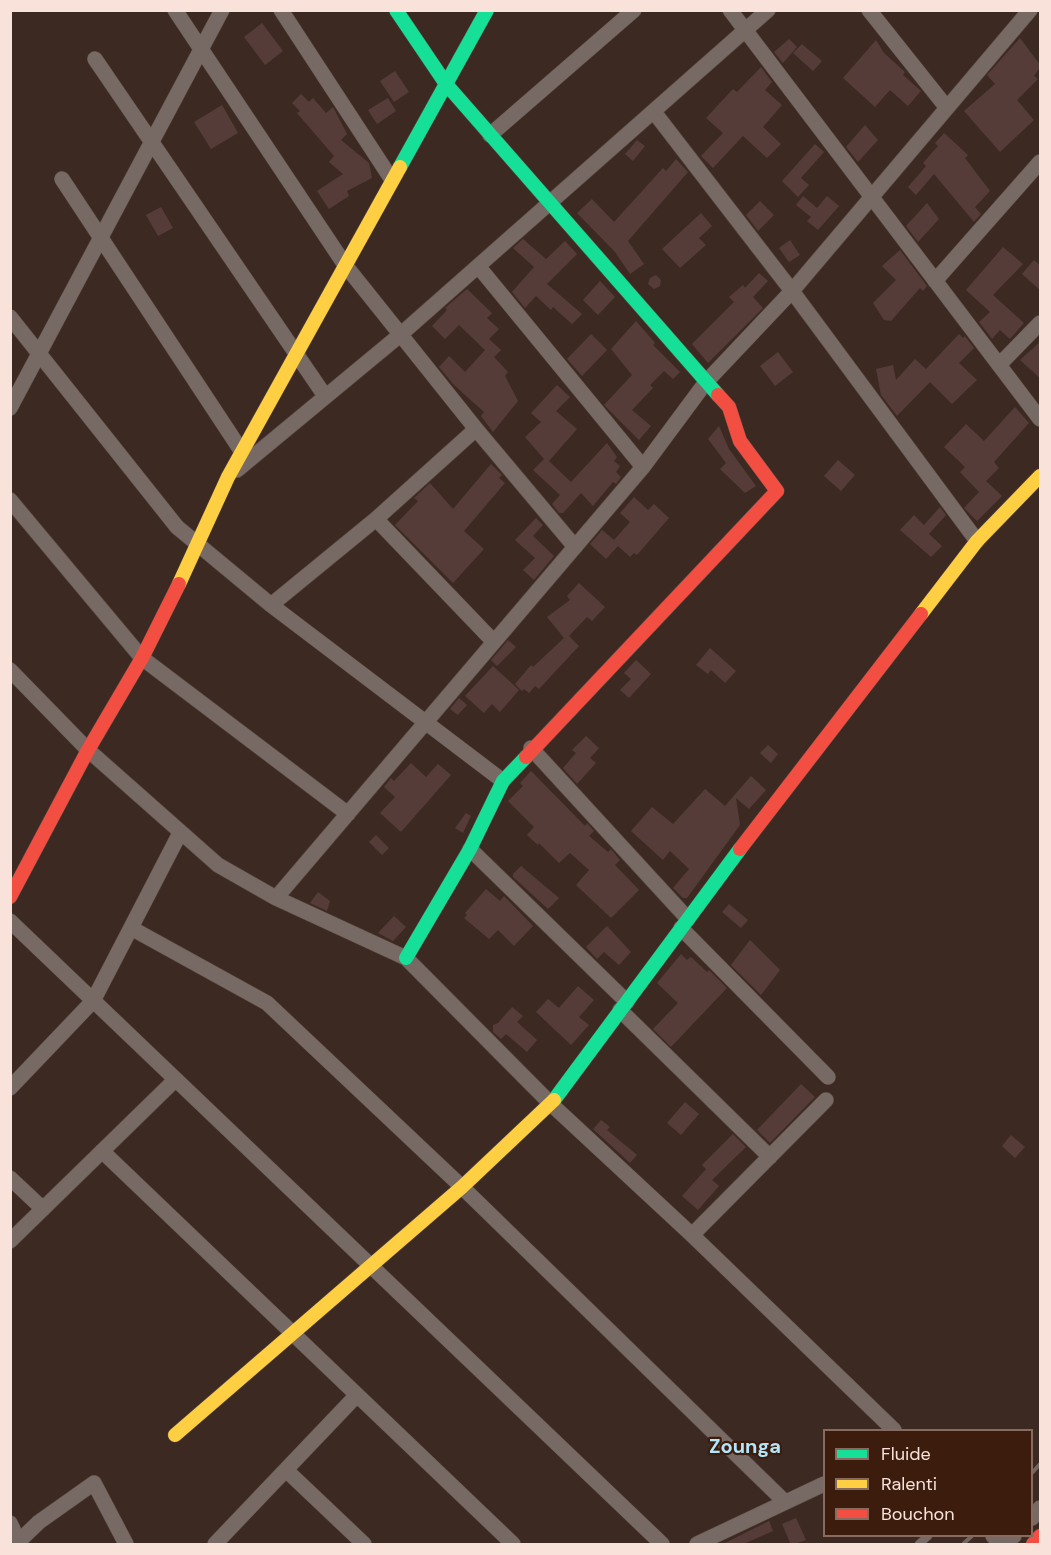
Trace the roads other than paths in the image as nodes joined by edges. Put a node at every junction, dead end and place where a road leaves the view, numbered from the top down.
1 (175, 10) edge
2 (222, 10) edge
3 (281, 10) edge
4 (396, 10) edge
5 (487, 10) edge
6 (730, 10) edge
7 (768, 10) edge
8 (869, 10) edge
9 (1030, 10) edge
10 (626, 13) edge
11 (744, 32) junction
12 (202, 49) junction
13 (95, 59) dead end
14 (446, 84) junction
15 (947, 108) junction
16 (654, 112) junction
17 (490, 135) junction
18 (151, 140) junction
19 (1041, 162) edge
20 (62, 179) dead end
21 (392, 180) junction
22 (871, 197) junction
23 (550, 202) junction
24 (100, 236) junction
25 (345, 265) junction
26 (478, 266) junction
27 (936, 281) junction
28 (792, 291) junction
29 (10, 317) edge
30 (1041, 323) edge
31 (400, 335) junction
32 (39, 355) junction
33 (297, 355) junction
34 (999, 365) junction
35 (706, 382) junction
36 (325, 396) junction
37 (10, 408) edge
38 (1041, 419) edge
39 (476, 429) junction
40 (245, 457) junction
41 (643, 466) junction
42 (1041, 476) edge
43 (228, 477) joint
44 (10, 500) edge
45 (376, 519) junction
46 (978, 541) junction
47 (199, 545) junction
48 (574, 547) junction
49 (271, 605) junction
50 (494, 642) junction
51 (142, 658) junction
52 (10, 670) edge
53 (424, 724) junction
54 (531, 748) junction
55 (88, 750) junction
56 (503, 781) junction
57 (348, 814) junction
58 (180, 833) junction
59 (470, 849) junction
60 (10, 897) edge
61 (276, 898) junction
62 (10, 921) edge
63 (684, 924) junction
64 (131, 928) junction
65 (406, 958) junction
66 (93, 1001) junction
67 (623, 1006) junction
68 (828, 1077) dead end
69 (175, 1080) junction
70 (10, 1088) edge
71 (826, 1100) dead end
72 (551, 1104) junction
73 (102, 1151) junction
74 (770, 1157) junction
75 (10, 1178) edge
76 (462, 1187) junction
77 (43, 1209) junction
78 (692, 1235) junction
79 (10, 1241) edge
80 (370, 1268) junction
81 (294, 1334) junction
82 (357, 1395) junction
83 (892, 1429) edge
84 (175, 1435) dead end
85 (286, 1470) junction
86 (823, 1485) edge
87 (784, 1501) junction
88 (10, 1522) edge
89 (1041, 1536) edge
90 (223, 1542) edge
91 (18, 1543) edge
92 (126, 1545) edge
93 (364, 1545) edge
94 (513, 1545) edge
95 (662, 1545) edge
96 (697, 1545) edge
97 (1032, 1545) edge

1 - 12 street
2 - 12 street
3 - 21 street
4 - 14 main road
5 - 14 main road
6 - 11 street
7 - 11 street
8 - 15 street
9 - 15 street
10 - 17 street
11 - 16 street
11 - 22 street
12 - 18 street
12 - 25 street
13 - 18 street
14 - 17 main road
14 - 21 main road
15 - 22 street
16 - 23 street
16 - 28 street
17 - 23 main road
18 - 24 street
18 - 33 street
19 - 27 street
20 - 24 street
21 - 25 main road
22 - 27 street
22 - 28 street
23 - 26 street
23 - 35 main road
24 - 32 street
24 - 40 street
25 - 31 street
25 - 33 main road
26 - 31 street
26 - 41 street
27 - 34 street
28 - 35 street
28 - 46 street
29 - 32 street
30 - 34 street
31 - 36 street
31 - 39 street
32 - 37 street
32 - 47 street
33 - 36 street
33 - 40 main road
34 - 38 street
35 - 41 street
35 - 54 main road
36 - 40 street
39 - 45 street
39 - 48 street
40 - 43 street
41 - 48 street
42 - 46 main road
43 - 47 main road
44 - 51 street
45 - 49 street
45 - 50 street
46 - 63 main road
47 - 49 street
47 - 51 main road
48 - 50 street
49 - 53 street
50 - 53 street
51 - 55 main road
51 - 57 street
52 - 55 street
53 - 56 street
53 - 57 street
54 - 56 main road
54 - 63 street
55 - 58 street
55 - 60 main road
56 - 59 main road
57 - 61 street
58 - 61 street
58 - 64 street
59 - 65 main road
59 - 67 street
61 - 65 street
62 - 66 street
63 - 67 main road
63 - 68 street
64 - 66 street
64 - 76 street
65 - 72 street
66 - 69 street
66 - 70 street
67 - 72 main road
67 - 74 street
69 - 73 street
69 - 80 street
71 - 74 street
72 - 76 main road
72 - 78 street
73 - 77 street
73 - 81 street
74 - 78 street
75 - 77 street
76 - 80 main road
76 - 87 street
77 - 79 street
78 - 83 street
80 - 81 main road
80 - 95 street
81 - 82 street
81 - 84 main road
82 - 85 street
82 - 94 street
85 - 90 street
85 - 93 street
86 - 87 street
87 - 96 street
88 - 91 street
89 - 97 main road
91 - 92 street

